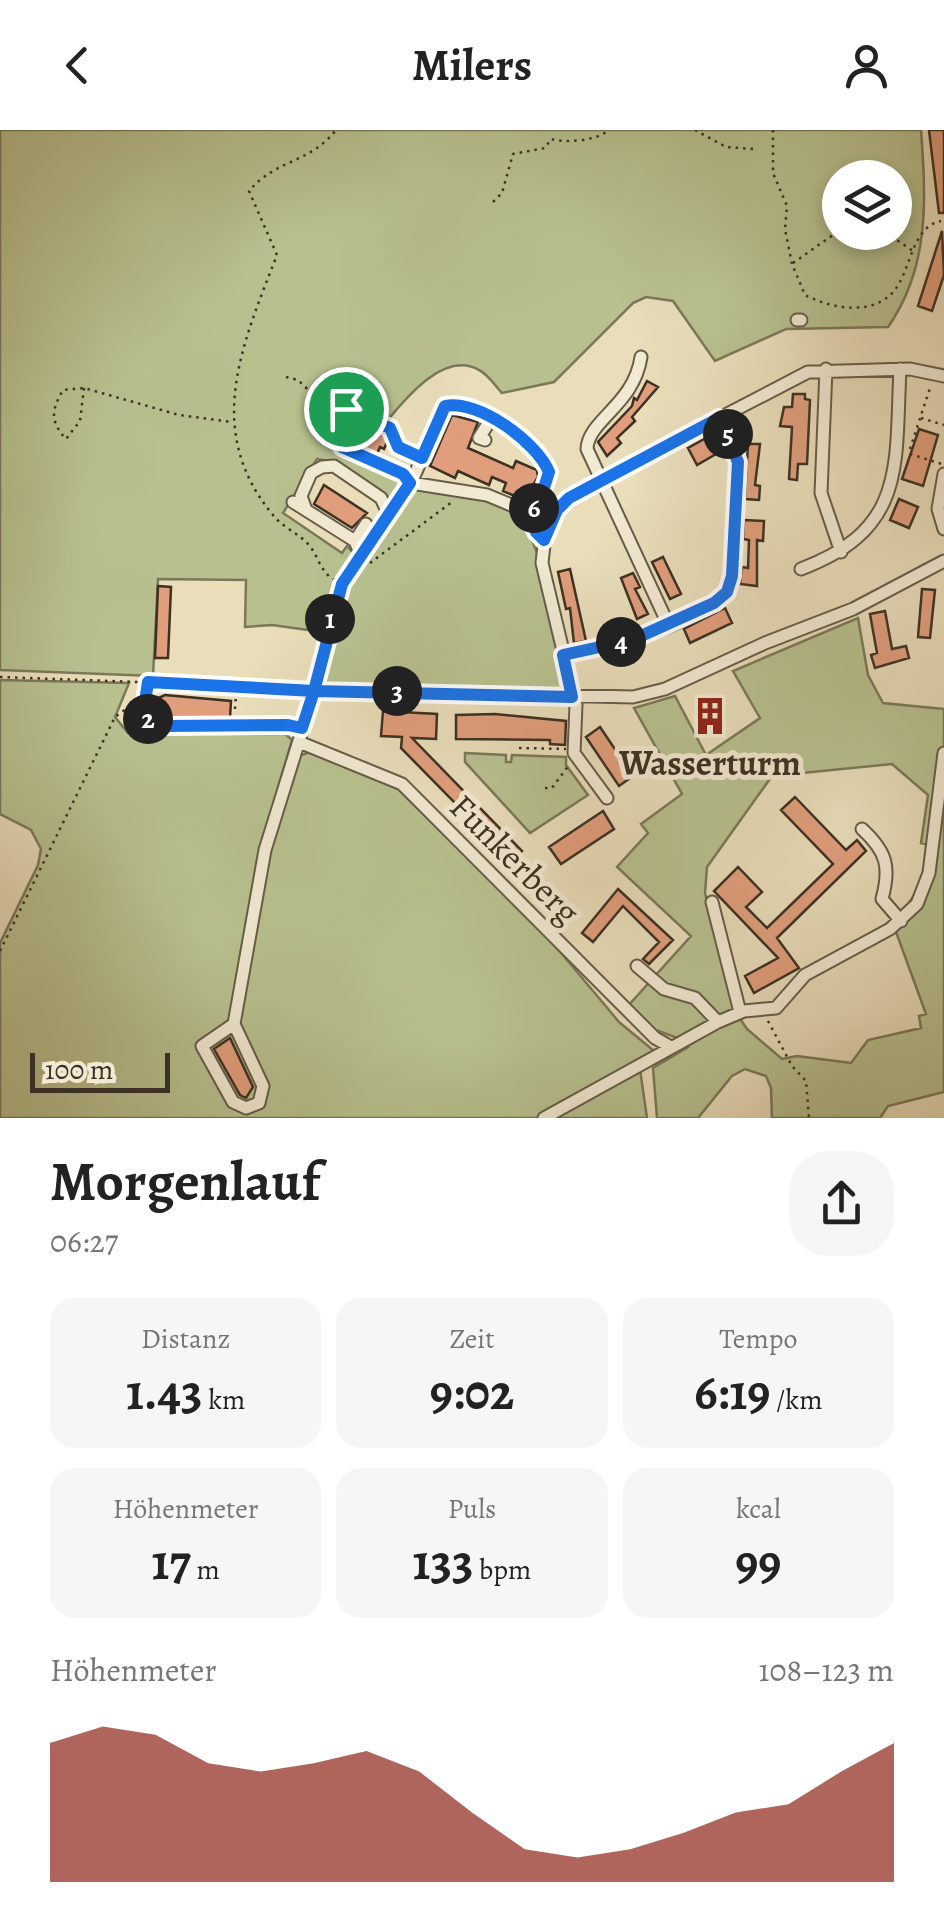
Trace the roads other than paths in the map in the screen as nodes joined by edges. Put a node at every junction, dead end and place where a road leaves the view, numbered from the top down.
1 (641, 357) dead end
2 (900, 369) junction
3 (826, 370) junction
4 (935, 380) edge
5 (719, 418) junction
6 (491, 419) junction
7 (485, 440) dead end
8 (942, 469) edge
9 (600, 480) junction
10 (410, 483) junction
11 (293, 502) dead end
12 (306, 510) junction
13 (528, 512) junction
14 (388, 515) junction
15 (366, 524) dead end
16 (944, 529) edge
17 (544, 540) junction
18 (354, 541) junction
19 (841, 552) junction
20 (944, 561) edge
21 (362, 562) junction
22 (800, 569) dead end
23 (668, 624) junction
24 (563, 655) junction
25 (148, 682) road end
26 (224, 687) road end
27 (314, 691) junction
28 (572, 697) junction
29 (302, 728) junction
30 (299, 742) junction
31 (944, 753) edge
32 (607, 798) dead end
33 (862, 829) dead end
34 (712, 902) dead end
35 (901, 921) junction
36 (637, 966) dead end
37 (740, 1012) junction
38 (718, 1022) junction
39 (234, 1024) junction
40 (671, 1047) junction
41 (242, 1113) edge
42 (544, 1118) edge

1 - 9 street
2 - 3 street
2 - 4 street
2 - 19 street
3 - 5 street
3 - 19 street
5 - 9 street
5 - 23 street
6 - 7 street
6 - 10 street
6 - 13 street
8 - 16 street
9 - 17 street
9 - 23 street
10 - 13 street
10 - 14 street
11 - 12 street
12 - 14 street
12 - 18 street
13 - 17 street
14 - 21 street
15 - 18 street
17 - 24 street
18 - 21 street
19 - 22 street
20 - 28 street
21 - 27 street
23 - 24 street
24 - 28 street
25 - 29 street
26 - 27 street
27 - 28 street
27 - 29 street
28 - 32 street
29 - 30 street
30 - 39 street
30 - 40 street, Funkerberg
31 - 35 street
33 - 35 street
34 - 37 street
35 - 37 street
36 - 38 street
37 - 38 street
38 - 40 street
39 - 41 street
39 - 41 street
40 - 42 street

